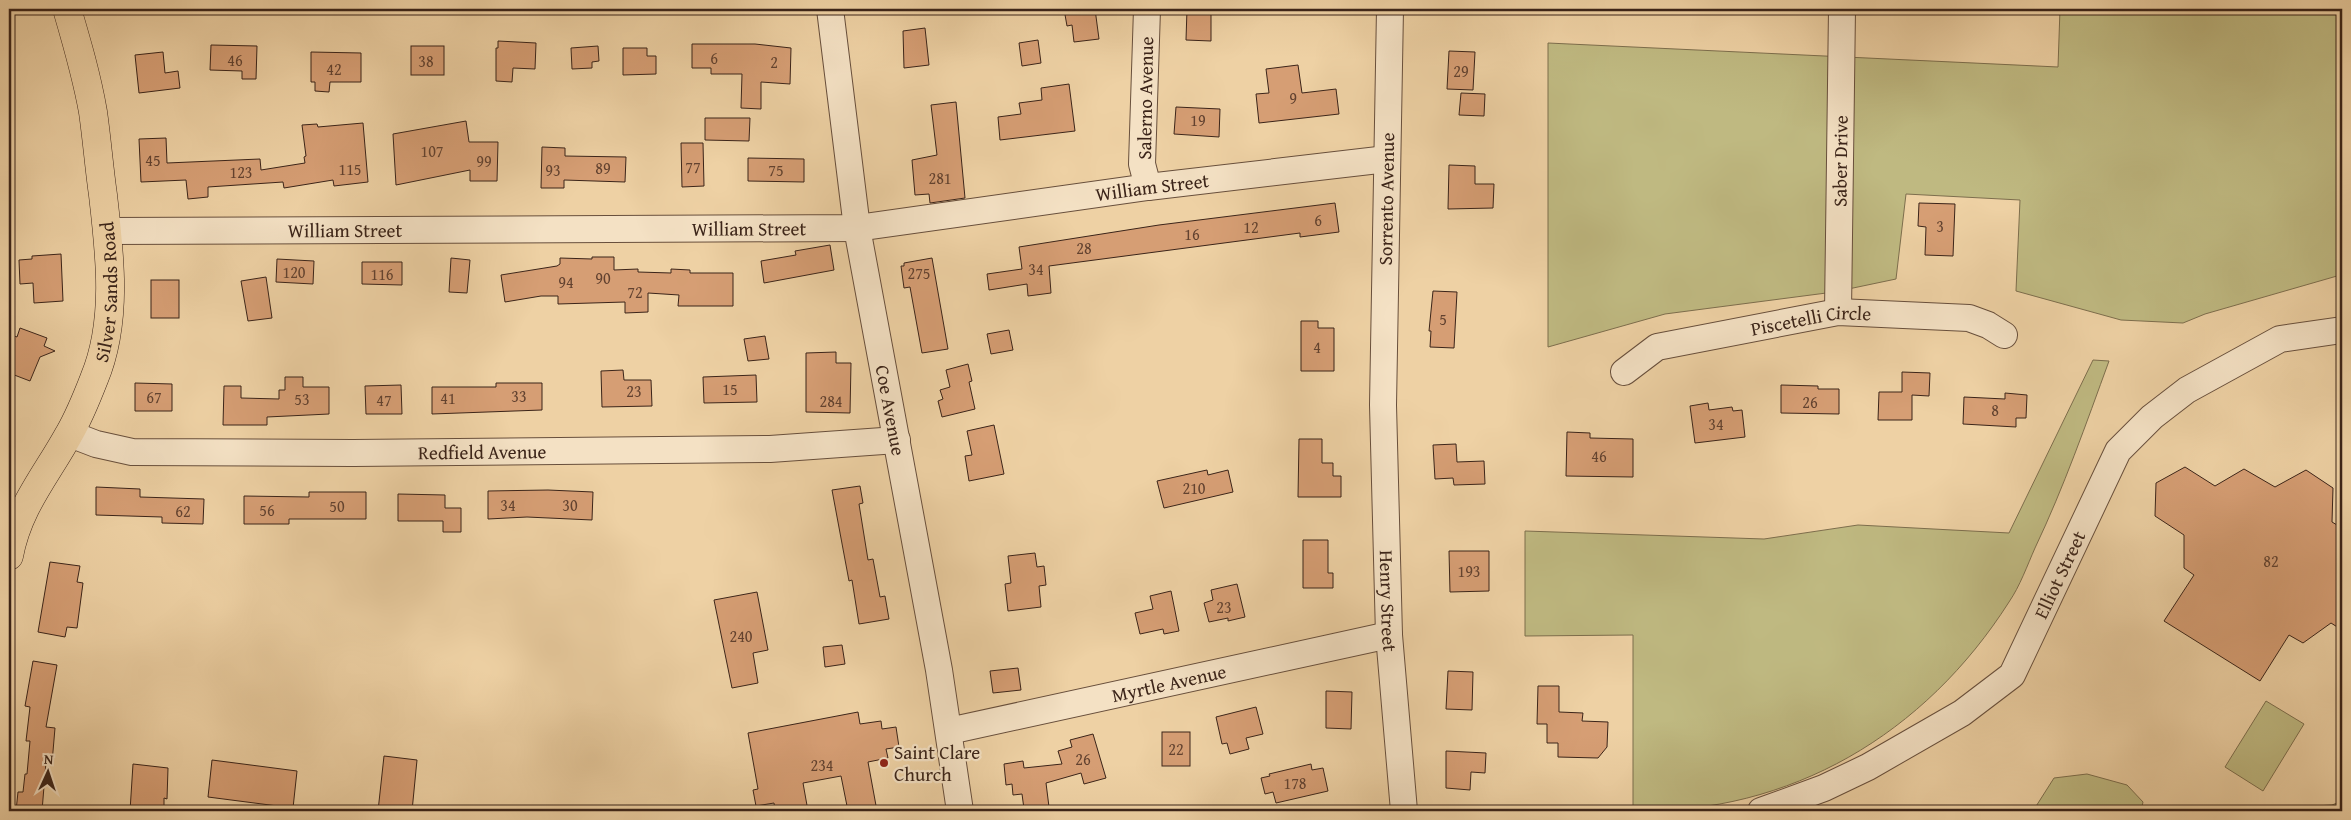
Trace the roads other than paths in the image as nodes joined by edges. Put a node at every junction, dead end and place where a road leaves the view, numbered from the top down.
1 (68, 9) edge
2 (830, 9) edge
3 (1147, 9) edge
4 (1390, 9) edge
5 (1842, 9) edge
6 (1387, 159) junction
7 (1148, 187) junction
8 (858, 228) junction
9 (107, 232) junction
10 (1838, 312) junction
11 (2342, 330) edge
12 (2004, 335) dead end
13 (1624, 372) dead end
14 (1383, 390) joint
15 (70, 434) junction
16 (897, 440) junction
17 (9, 556) edge
18 (1389, 636) junction
19 (949, 731) junction
20 (960, 811) edge
21 (1404, 811) edge
22 (1761, 811) edge

1 - 9 main road, Silver Sands Road
2 - 8 street, Coe Avenue
3 - 7 street, Salerno Avenue
4 - 6 street, Sorrento Avenue
5 - 10 street, Saber Drive
6 - 7 street, William Street
6 - 14 street, Sorrento Avenue
7 - 8 street, William Street
8 - 9 street, William Street
8 - 16 street, Coe Avenue
9 - 15 main road, Silver Sands Road
10 - 12 street, Piscetelli Circle
10 - 13 street, Piscetelli Circle
11 - 22 street, Elliot Street
14 - 18 street, Henry Street
15 - 16 street, Redfield Avenue
15 - 17 main road, Silver Sands Road
16 - 19 street, Coe Avenue
18 - 19 street, Myrtle Avenue
18 - 21 street, Henry Street
19 - 20 street, Coe Avenue

